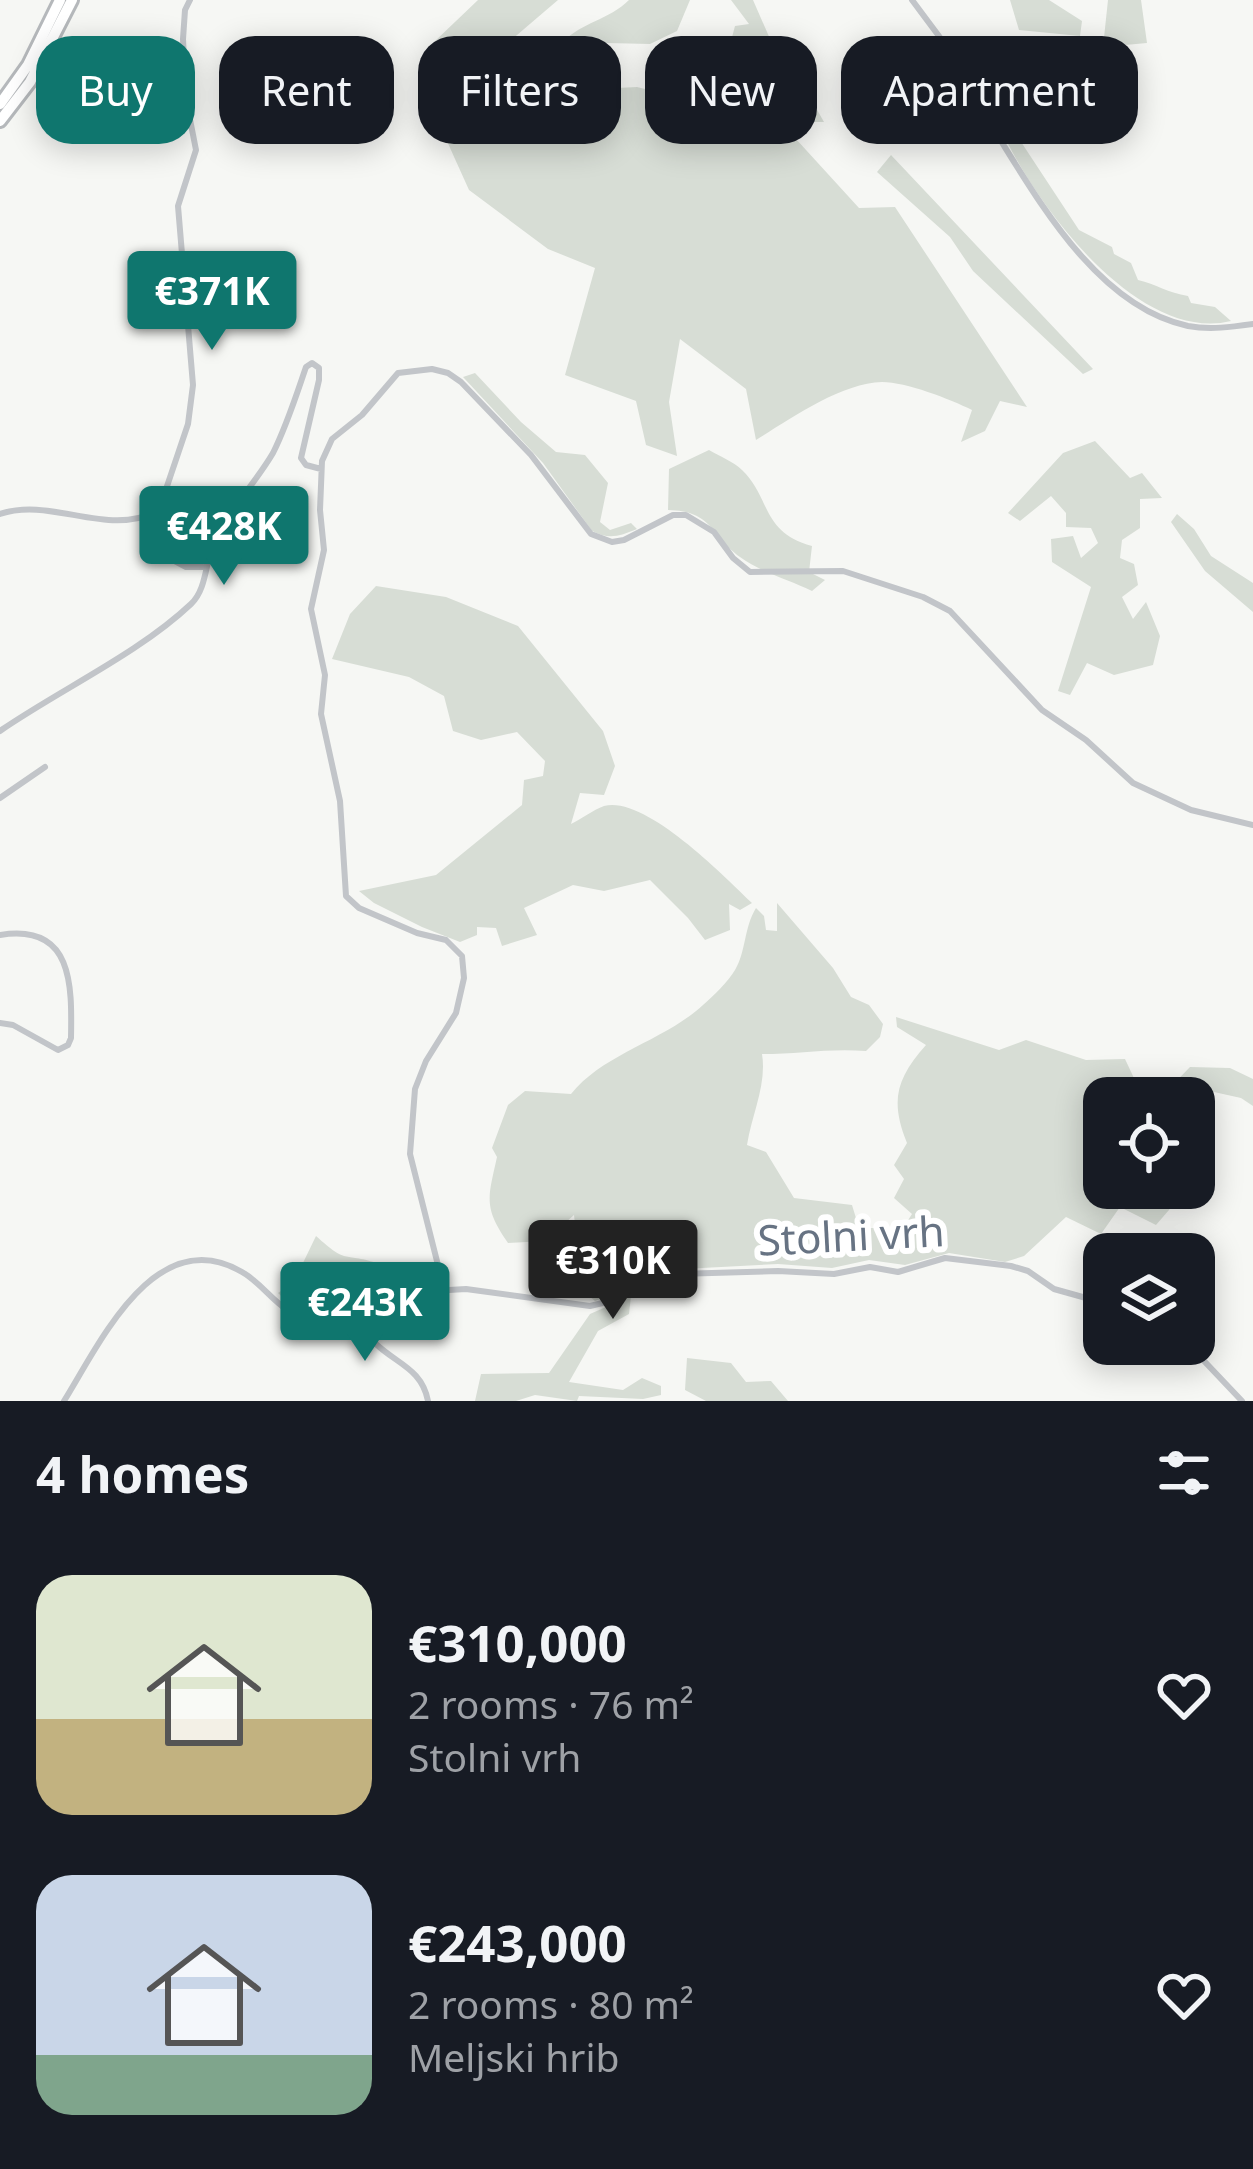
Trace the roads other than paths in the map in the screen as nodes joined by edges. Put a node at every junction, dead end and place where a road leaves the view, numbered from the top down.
1 (60, 0) edge
2 (72, 0) edge
3 (190, 0) edge
4 (912, 0) edge
5 (0, 104) edge
6 (0, 121) edge
7 (1253, 324) edge
8 (321, 469) junction
9 (159, 509) junction
10 (0, 514) edge
11 (204, 567) junction
12 (0, 731) edge
13 (45, 767) dead end
14 (0, 798) edge
15 (1253, 825) edge
16 (0, 935) edge
17 (0, 1023) edge
18 (445, 1289) junction
19 (1083, 1297) edge
20 (340, 1309) junction
21 (1208, 1365) edge
22 (64, 1401) edge
23 (428, 1401) edge
24 (1242, 1401) edge

1 - 5 highway
2 - 6 highway
3 - 9 street
4 - 7 street
8 - 11 street
8 - 15 street
8 - 18 street
9 - 10 street
9 - 11 street
11 - 12 street
13 - 14 street
16 - 17 street
18 - 19 street, Stolni vrh
18 - 20 street, Stolni vrh
20 - 22 street, Stolni vrh
20 - 23 street
21 - 24 street

